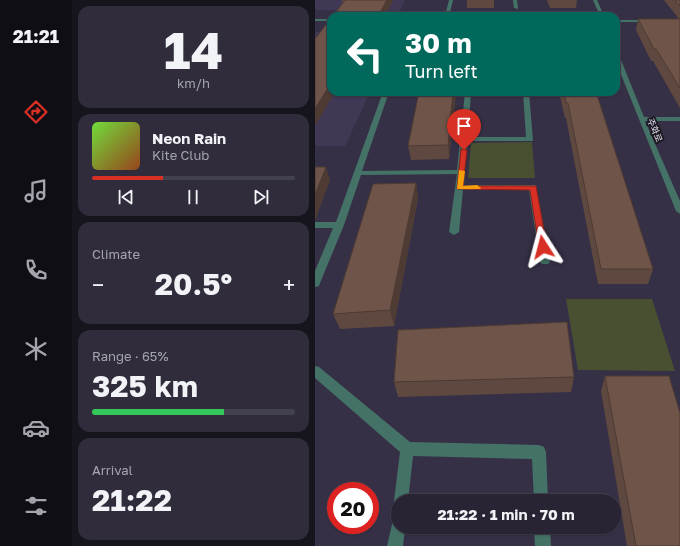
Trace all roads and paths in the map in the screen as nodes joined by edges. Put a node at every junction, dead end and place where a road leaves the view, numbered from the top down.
1 (451, 0) edge
2 (515, 0) edge
3 (595, 0) edge
4 (516, 8) dead end
5 (448, 12) edge
6 (600, 12) edge
7 (315, 20) edge
8 (327, 20) edge
9 (620, 21) edge
10 (657, 21) edge
11 (620, 64) edge
12 (385, 96) edge
13 (468, 96) edge
14 (525, 96) edge
15 (641, 119) junction
16 (680, 119) edge
17 (465, 139) junction
18 (461, 172) junction
19 (358, 173) junction
20 (459, 188) junction
21 (680, 211) edge
22 (315, 225) edge
23 (339, 225) junction
24 (455, 232) dead end
25 (545, 262) dead end
26 (315, 283) edge
27 (315, 371) edge
28 (407, 449) junction
29 (402, 494) edge
30 (541, 494) edge
31 (397, 534) edge
32 (543, 534) edge
33 (395, 546) edge
34 (543, 546) edge

1 - 5 street
2 - 4 street
3 - 6 street
7 - 8 street
9 - 10 street
11 - 15 street, 주화로
12 - 19 street
13 - 17 street
14 - 17 street
15 - 16 street
15 - 21 street, 주화로
17 - 18 street
18 - 19 street
18 - 20 street
19 - 23 street
20 - 24 street
20 - 25 street
22 - 23 street
23 - 26 street
27 - 28 street
28 - 29 street
28 - 30 street
31 - 33 street
32 - 34 street

